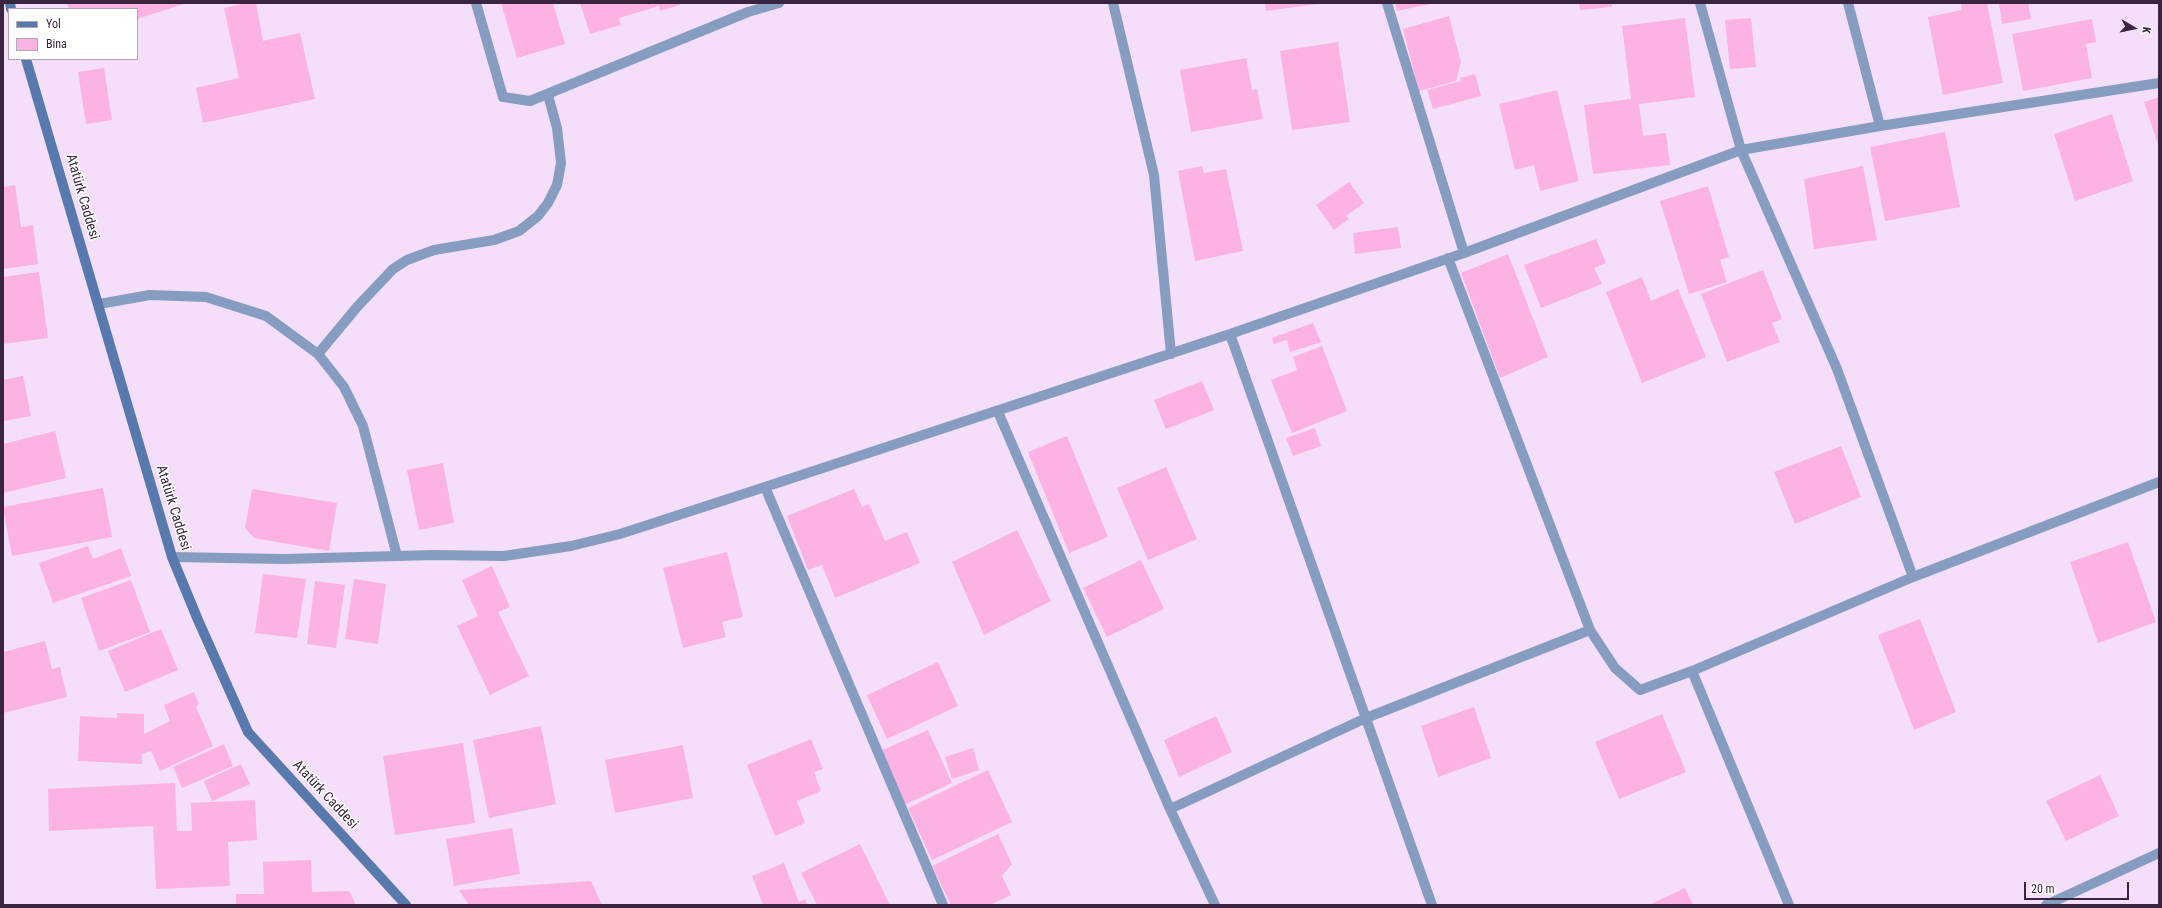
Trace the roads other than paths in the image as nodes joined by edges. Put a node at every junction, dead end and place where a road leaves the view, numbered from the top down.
1 (476, 3) edge
2 (779, 3) edge
3 (1113, 3) edge
4 (1387, 3) edge
5 (1700, 3) edge
6 (1848, 3) edge
7 (746, 8) edge
8 (26, 60) edge
9 (2159, 83) edge
10 (548, 95) junction
11 (1880, 126) junction
12 (1741, 150) junction
13 (1464, 253) junction
14 (1448, 258) junction
15 (98, 304) junction
16 (1230, 334) junction
17 (318, 354) junction
18 (1171, 354) junction
19 (998, 412) junction
20 (2159, 482) edge
21 (765, 488) junction
22 (172, 556) junction
23 (397, 556) junction
24 (1913, 577) junction
25 (1590, 630) junction
26 (1692, 671) junction
27 (1366, 718) junction
28 (1170, 809) junction
29 (2159, 853) edge
30 (406, 905) edge
31 (943, 905) edge
32 (1215, 905) edge
33 (1432, 905) edge
34 (1789, 905) edge
35 (2046, 905) edge

1 - 10 street
2 - 7 street
3 - 18 street
4 - 13 street
5 - 12 street
6 - 11 street
7 - 10 street
8 - 15 main road, Atatürk Caddesi
9 - 11 street
10 - 17 street
11 - 12 street
12 - 13 street
12 - 24 street
13 - 14 street
14 - 16 street
14 - 25 street
15 - 17 street
15 - 22 main road, Atatürk Caddesi
16 - 18 street
16 - 27 street
17 - 23 street
18 - 19 street
19 - 21 street
19 - 28 street
20 - 24 street
21 - 23 street
21 - 31 street
22 - 23 street
22 - 30 main road, Atatürk Caddesi
24 - 26 street
25 - 26 street
25 - 27 street
26 - 34 street
27 - 28 street
27 - 33 street
28 - 32 street
29 - 35 street

